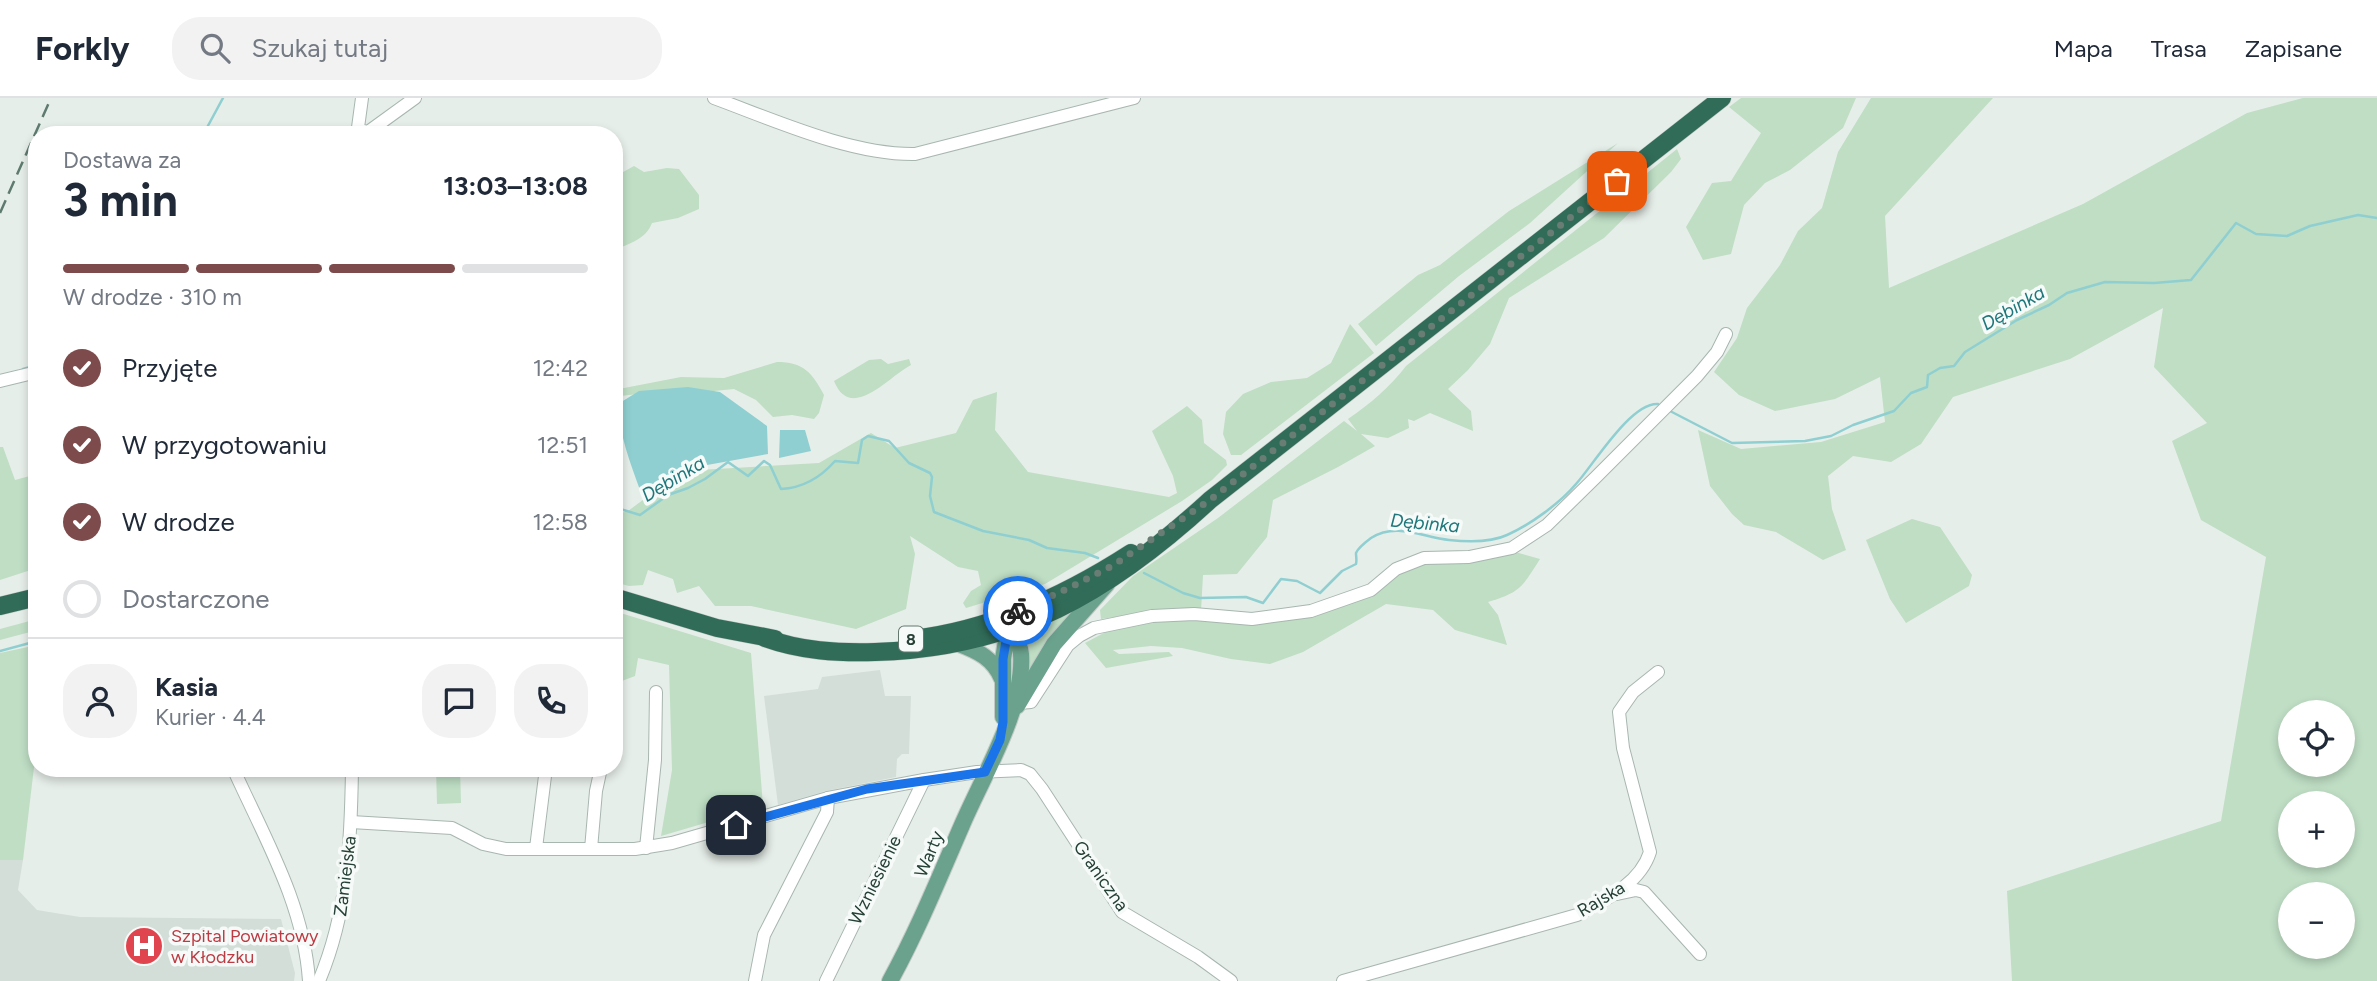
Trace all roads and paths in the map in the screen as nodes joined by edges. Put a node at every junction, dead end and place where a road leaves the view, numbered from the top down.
1 (362, 98) edge
2 (415, 98) edge
3 (714, 98) edge
4 (1134, 98) edge
5 (1722, 98) edge
6 (359, 126) edge
7 (376, 126) edge
8 (1726, 334) dead end
9 (28, 374) edge
10 (0, 381) edge
11 (1132, 559) junction
12 (1108, 583) junction
13 (28, 599) edge
14 (623, 600) edge
15 (0, 606) edge
16 (1006, 623) junction
17 (959, 644) junction
18 (814, 646) junction
19 (1658, 672) dead end
20 (1002, 680) junction
21 (656, 692) dead end
22 (1016, 709) junction
23 (1000, 740) junction
24 (985, 772) junction
25 (237, 777) edge
26 (352, 777) edge
27 (545, 777) edge
28 (599, 777) edge
29 (924, 780) junction
30 (828, 798) junction
31 (351, 822) junction
32 (536, 848) junction
33 (646, 848) junction
34 (591, 849) junction
35 (1612, 896) junction
36 (1700, 954) dead end
37 (307, 960) junction
38 (327, 960) junction
39 (309, 981) edge
40 (319, 981) edge
41 (755, 981) edge
42 (826, 981) edge
43 (890, 981) edge
44 (1231, 981) edge
45 (1343, 981) edge

1 - 6 street
2 - 7 street
3 - 4 street
5 - 11 highway, 8
8 - 22 street
9 - 10 street
11 - 12 highway, 8
11 - 16 highway, 8
12 - 16 highway, 8
12 - 22 main road
13 - 15 highway
14 - 18 highway, 8
16 - 17 highway, 8
16 - 18 highway, 8
16 - 20 main road, Warty
16 - 22 main road, Warty
17 - 18 highway, 8
17 - 20 main road
19 - 35 street, Rajska
20 - 23 main road, Warty
21 - 33 street
22 - 23 main road, Warty
23 - 24 main road, Warty
24 - 29 street
24 - 43 main road, Warty
24 - 44 street, Graniczna
25 - 37 street
26 - 31 street, Zamiejska
27 - 32 street
28 - 34 street
29 - 30 street
29 - 42 street, Wzniesienie
30 - 33 street
30 - 41 street
31 - 32 street
31 - 38 street, Zamiejska
32 - 34 street
33 - 34 street
35 - 36 street
35 - 45 street, Rajska
37 - 38 street
37 - 39 street
38 - 40 street, Zamiejska

